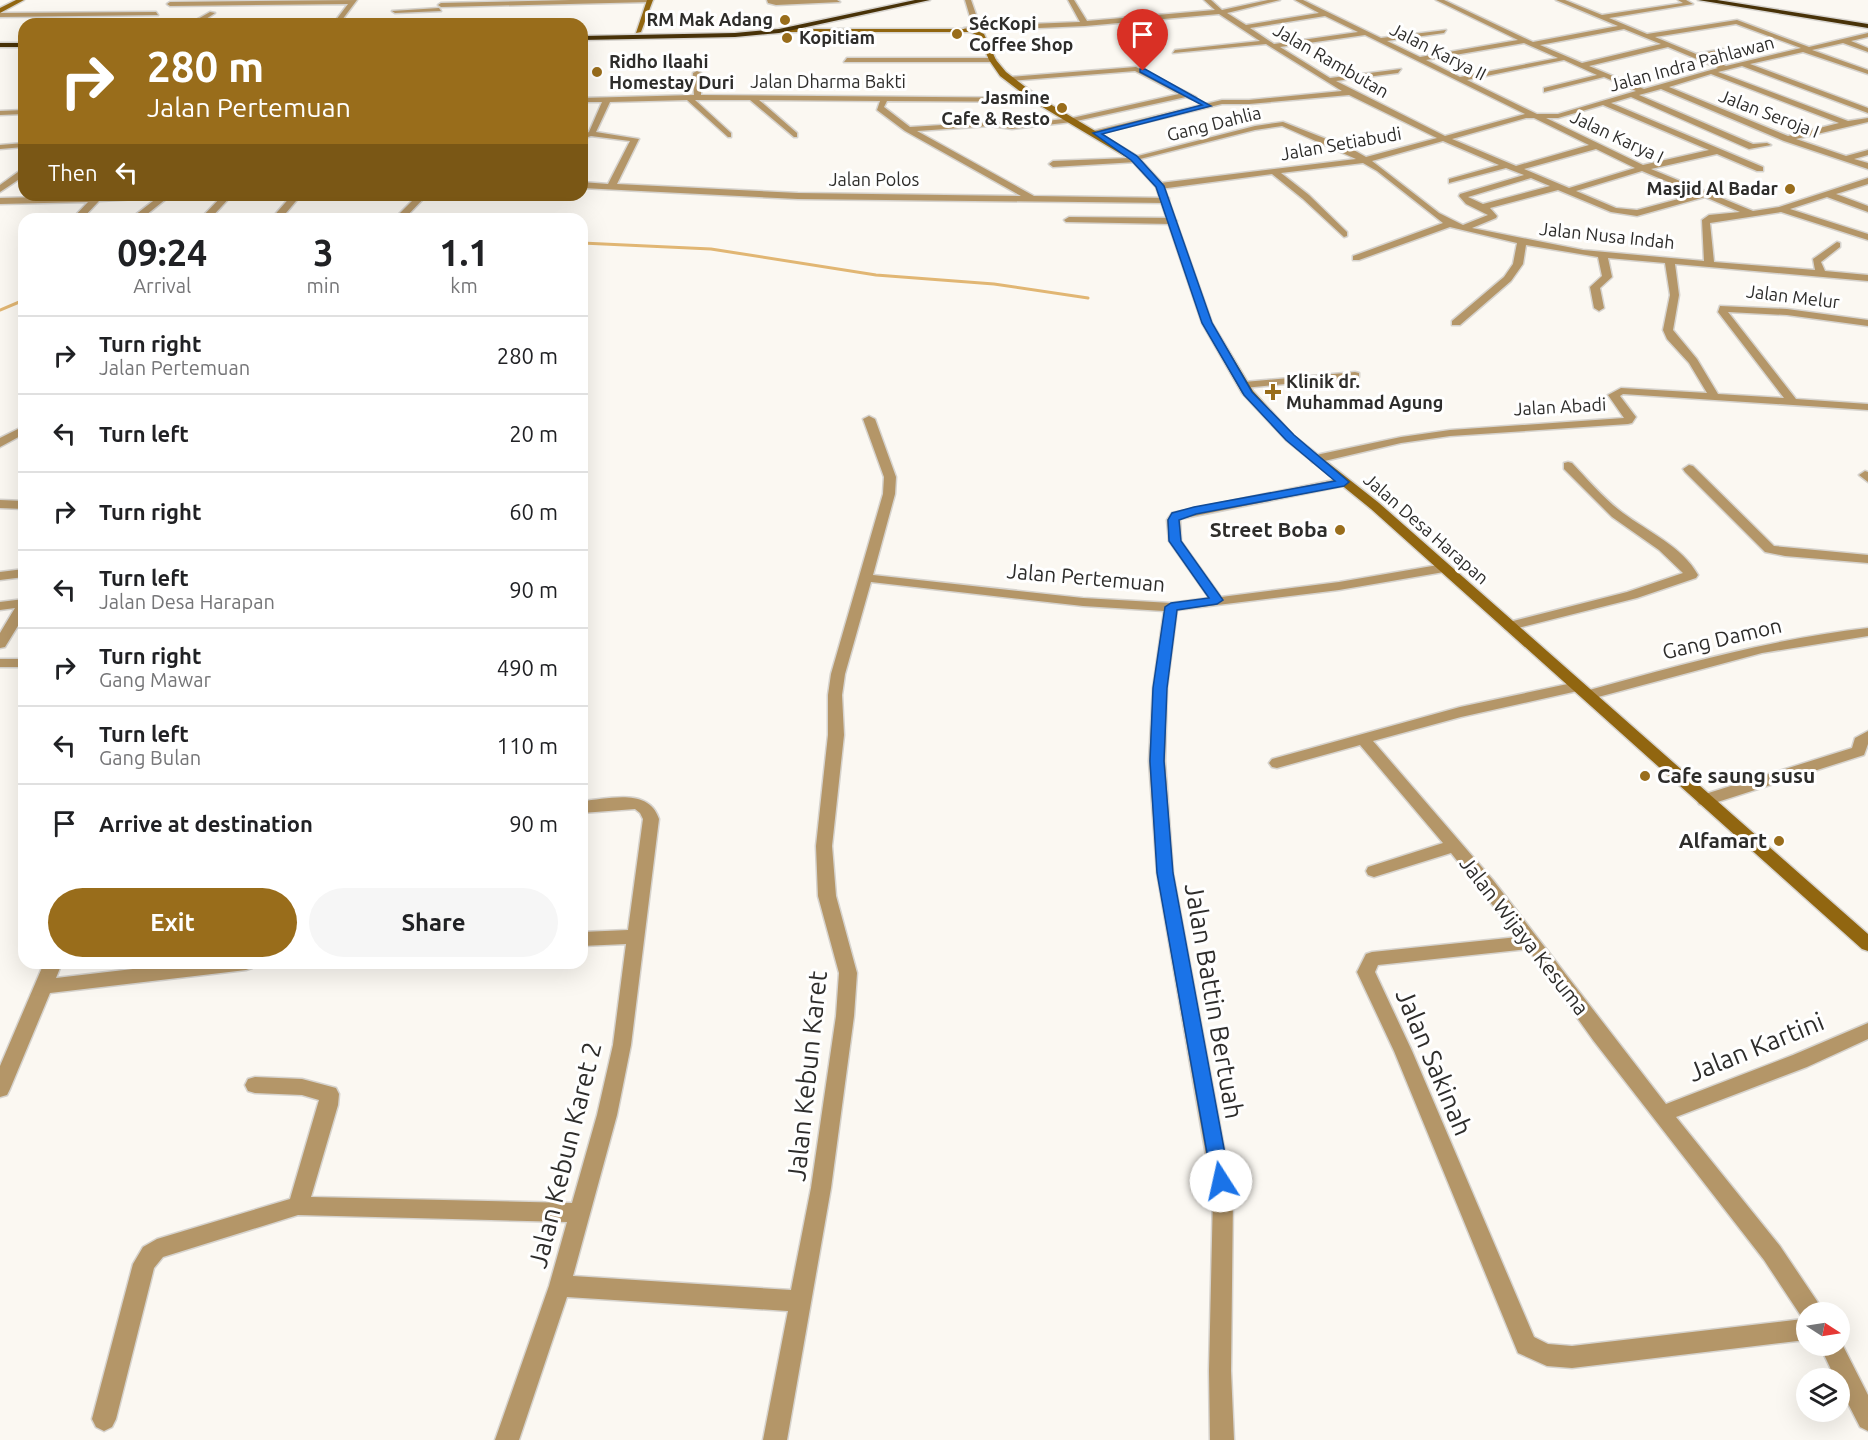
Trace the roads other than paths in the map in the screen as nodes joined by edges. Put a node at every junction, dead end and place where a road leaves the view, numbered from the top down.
1 (21, 0) edge
2 (650, 0) edge
3 (770, 0) edge
4 (908, 0) edge
5 (926, 0) edge
6 (968, 0) edge
7 (1071, 0) edge
8 (1207, 0) edge
9 (1277, 0) edge
10 (1298, 0) edge
11 (1439, 0) edge
12 (1559, 0) edge
13 (1681, 0) edge
14 (1702, 0) edge
15 (1723, 0) edge
16 (353, 1) edge
17 (579, 1) edge
18 (837, 1) edge
19 (172, 2) edge
20 (441, 5) edge
21 (395, 11) dead end
22 (1221, 12) junction
23 (0, 13) edge
24 (212, 13) dead end
25 (1328, 13) junction
26 (156, 14) junction
27 (834, 16) junction
28 (435, 17) dead end
29 (1602, 17) junction
30 (151, 18) edge
31 (204, 18) edge
32 (340, 18) edge
33 (1085, 24) junction
34 (1868, 24) edge
35 (1246, 27) junction
36 (1625, 27) junction
37 (972, 28) junction
38 (779, 31) junction
39 (1444, 31) dead end
40 (638, 32) junction
41 (1366, 33) junction
42 (588, 35) edge
43 (588, 35) edge
44 (1868, 35) edge
45 (1646, 36) junction
46 (1380, 40) junction
47 (1844, 41) junction
48 (0, 43) edge
49 (18, 43) edge
50 (1529, 43) junction
51 (1271, 44) junction
52 (1667, 45) junction
53 (1807, 49) junction
54 (1721, 50) dead end
55 (1868, 50) edge
56 (1175, 52) dead end
57 (1696, 56) junction
58 (1566, 58) junction
59 (1420, 59) junction
60 (847, 60) dead end
61 (993, 60) junction
62 (1742, 64) junction
63 (1582, 65) junction
64 (1725, 68) junction
65 (1398, 71) dead end
66 (1711, 72) junction
67 (1868, 72) edge
68 (697, 73) dead end
69 (1604, 75) junction
70 (1010, 79) junction
71 (1459, 79) junction
72 (1328, 80) junction
73 (1661, 86) junction
74 (1547, 90) dead end
75 (1642, 91) junction
76 (1350, 93) junction
77 (1188, 94) junction
78 (1632, 95) junction
79 (688, 97) junction
80 (698, 97) junction
81 (752, 97) junction
82 (885, 98) junction
83 (1037, 99) junction
84 (588, 100) edge
85 (608, 100) junction
86 (1604, 103) junction
87 (1208, 106) junction
88 (1868, 111) edge
89 (0, 112) edge
90 (18, 112) edge
91 (1535, 116) junction
92 (1524, 117) joint
93 (1071, 120) junction
94 (1868, 120) edge
95 (1847, 123) junction
96 (908, 129) junction
97 (590, 132) edge
98 (1096, 133) junction
99 (728, 135) dead end
100 (794, 135) dead end
101 (1445, 139) junction
102 (1787, 139) junction
103 (18, 145) edge
104 (1767, 145) dead end
105 (1596, 146) junction
106 (0, 147) edge
107 (1717, 151) junction
108 (1868, 152) edge
109 (1135, 159) junction
110 (1844, 159) junction
111 (1365, 160) junction
112 (1053, 164) dead end
113 (1506, 165) junction
114 (1868, 166) edge
115 (1642, 168) junction
116 (1515, 169) junction
117 (1760, 169) dead end
118 (1274, 172) junction
119 (0, 173) edge
120 (18, 174) edge
121 (1530, 176) junction
122 (18, 177) edge
123 (1452, 181) dead end
124 (1868, 181) edge
125 (588, 185) edge
126 (1160, 186) junction
127 (611, 187) junction
128 (0, 189) edge
129 (1562, 189) junction
130 (1827, 194) junction
131 (1704, 195) junction
132 (1031, 198) junction
133 (1166, 200) junction
134 (0, 201) edge
135 (18, 201) edge
136 (95, 201) edge
137 (159, 201) edge
138 (222, 201) edge
139 (292, 201) edge
140 (417, 201) edge
141 (1483, 207) junction
142 (1780, 208) junction
143 (1868, 208) edge
144 (83, 213) edge
145 (143, 213) edge
146 (211, 213) edge
147 (281, 213) edge
148 (405, 213) edge
149 (1752, 214) junction
150 (1068, 220) dead end
151 (1172, 220) junction
152 (1450, 224) junction
153 (1463, 228) junction
154 (1344, 234) dead end
155 (1868, 237) edge
156 (1522, 242) junction
157 (1837, 245) dead end
158 (1602, 254) junction
159 (1356, 258) dead end
160 (1670, 260) junction
161 (1709, 263) junction
162 (1821, 274) junction
163 (1868, 278) edge
164 (1599, 308) dead end
165 (1456, 322) dead end
166 (1868, 323) edge
167 (1355, 375) dead end
168 (1244, 385) junction
169 (1714, 396) junction
170 (1792, 401) junction
171 (1868, 407) edge
172 (869, 419) dead end
173 (18, 432) edge
174 (3, 439) edge
175 (1317, 459) junction
176 (1568, 466) dead end
177 (1689, 469) dead end
178 (1344, 482) junction
179 (0, 504) edge
180 (18, 505) edge
181 (1868, 559) edge
182 (1444, 568) junction
183 (18, 574) edge
184 (0, 576) edge
185 (867, 578) junction
186 (1217, 600) junction
187 (18, 604) edge
188 (0, 606) edge
189 (1171, 607) junction
190 (18, 614) edge
191 (1510, 626) junction
192 (1868, 632) edge
193 (0, 644) edge
194 (0, 663) edge
195 (18, 663) edge
196 (1582, 691) junction
197 (1868, 736) edge
198 (1363, 739) junction
199 (1277, 763) dead end
200 (1705, 800) junction
201 (588, 806) edge
202 (1454, 846) junction
203 (1374, 871) dead end
204 (635, 937) junction
205 (588, 939) edge
206 (1532, 942) junction
207 (1868, 944) edge
208 (51, 969) edge
209 (194, 969) edge
210 (45, 986) junction
211 (1868, 1031) edge
212 (255, 1084) dead end
213 (0, 1089) edge
214 (1664, 1113) junction
215 (298, 1206) junction
216 (579, 1213) junction
217 (560, 1286) junction
218 (800, 1301) junction
219 (1804, 1302) edge
220 (1796, 1330) edge
221 (1836, 1356) edge
222 (104, 1419) dead end
223 (1868, 1419) edge
224 (507, 1440) edge
225 (775, 1440) edge
226 (1222, 1440) edge

1 - 23 street
2 - 17 street
2 - 40 street
3 - 18 street
4 - 27 highway
5 - 38 highway
6 - 37 street
7 - 33 street
8 - 22 street, Jalan Rambutan
9 - 22 street
10 - 25 street, Jalan Karya II
11 - 50 street
12 - 29 street
13 - 29 street
14 - 34 highway
15 - 34 highway
16 - 19 street
16 - 32 street
17 - 20 street
18 - 27 street
19 - 26 street
20 - 21 street
20 - 28 street
22 - 33 street
22 - 35 street, Jalan Rambutan
23 - 26 street
24 - 31 street
25 - 35 street
25 - 41 street, Jalan Karya II
26 - 30 street
27 - 40 highway
29 - 36 street
33 - 37 street
35 - 51 street, Jalan Rambutan
36 - 45 street
36 - 50 street
37 - 38 street
37 - 61 street, Jalan Desa Harapan
38 - 42 highway
39 - 46 street
40 - 43 highway
41 - 46 street, Jalan Karya II
41 - 51 street
44 - 47 street, Jalan Indra Pahlawan
45 - 52 street
45 - 53 street
46 - 59 street, Jalan Karya II
47 - 53 street, Jalan Indra Pahlawan
47 - 55 street
48 - 49 highway
50 - 58 street
50 - 59 street
51 - 56 street
51 - 72 street, Jalan Rambutan
52 - 57 street
52 - 63 street
53 - 62 street, Jalan Indra Pahlawan
53 - 67 street
54 - 57 street
57 - 64 street
58 - 63 street
58 - 71 street
59 - 71 street, Jalan Karya II
60 - 61 street
61 - 70 street, Jalan Desa Harapan
62 - 64 street, Jalan Indra Pahlawan
62 - 88 street
63 - 69 street
64 - 66 street, Jalan Indra Pahlawan
65 - 72 street
66 - 73 street, Jalan Indra Pahlawan
66 - 95 street
68 - 80 street
69 - 74 street
69 - 75 street
70 - 77 street
70 - 83 street, Jalan Desa Harapan
71 - 91 street, Jalan Karya II
72 - 76 street, Jalan Rambutan
73 - 75 street, Jalan Indra Pahlawan
73 - 102 street, Jalan Seroja I
75 - 78 street, Jalan Indra Pahlawan
76 - 87 street
76 - 101 street, Jalan Rambutan
77 - 87 street
77 - 93 street
78 - 86 street, Jalan Indra Pahlawan
78 - 104 street
79 - 80 street, Jalan Dharma Bakti
79 - 85 street, Jalan Dharma Bakti
79 - 99 street
80 - 81 street, Jalan Dharma Bakti
81 - 82 street, Jalan Dharma Bakti
81 - 100 street
82 - 83 street, Jalan Dharma Bakti
82 - 96 street
83 - 93 street, Jalan Desa Harapan
84 - 85 street, Jalan Dharma Bakti
85 - 97 street
86 - 91 street, Jalan Indra Pahlawan
86 - 107 street
87 - 98 street
89 - 90 street
91 - 92 street, Jalan Indra Pahlawan
91 - 105 street, Jalan Karya I
92 - 101 street, Jalan Setiabudi
93 - 96 street
93 - 98 street, Jalan Desa Harapan
94 - 95 street
95 - 102 street
96 - 132 street
97 - 127 street
98 - 109 street, Jalan Desa Harapan
101 - 111 street, Jalan Setiabudi
101 - 113 street, Jalan Rambutan
102 - 110 street, Jalan Seroja I
103 - 106 street
105 - 115 street, Jalan Karya I
105 - 116 street
107 - 115 street
107 - 117 street
108 - 110 street
109 - 111 street, Gang Dahlia
109 - 112 street, Gang Dahlia
109 - 126 street, Jalan Desa Harapan
110 - 114 street, Jalan Seroja I
111 - 118 street, Jalan Setiabudi
111 - 152 street, Jalan Nusa Indah
113 - 116 street, Jalan Rambutan
113 - 123 street
115 - 129 street
115 - 131 street, Jalan Karya I
116 - 121 street, Jalan Rambutan
118 - 126 street, Jalan Setiabudi
118 - 154 street
119 - 120 street
121 - 129 street, Jalan Rambutan
121 - 141 street
122 - 128 street
124 - 130 street
125 - 127 street, Jalan Polos
126 - 133 street, Jalan Desa Harapan
127 - 132 street, Jalan Polos
129 - 131 street, Jalan Rambutan
129 - 141 street
130 - 142 street
130 - 143 street
131 - 149 street, Jalan Karya I
132 - 133 street, Jalan Polos
133 - 151 street, Jalan Desa Harapan
134 - 135 street
136 - 144 street
137 - 145 street
138 - 146 street
139 - 147 street
140 - 148 street
141 - 153 street
142 - 149 street
142 - 155 street
149 - 161 street
150 - 151 street
151 - 168 street, Jalan Desa Harapan
152 - 153 street, Jalan Nusa Indah
152 - 159 street
153 - 156 street, Jalan Nusa Indah
156 - 158 street, Jalan Nusa Indah
156 - 165 street
157 - 162 street
158 - 160 street, Jalan Nusa Indah
158 - 164 street
160 - 161 street, Jalan Nusa Indah
160 - 169 street
161 - 162 street, Jalan Nusa Indah
162 - 163 street, Jalan Nusa Indah
166 - 170 street, Jalan Melur
167 - 168 street
168 - 175 street, Jalan Desa Harapan
169 - 170 street, Jalan Abadi
169 - 175 street, Jalan Abadi
170 - 171 street, Jalan Abadi
172 - 185 street, Jalan Kebun Karet
173 - 174 street
175 - 178 street, Jalan Desa Harapan
176 - 191 street
177 - 181 street
178 - 182 street, Jalan Desa Harapan
178 - 186 street
179 - 180 street
182 - 186 street, Jalan Pertemuan
182 - 191 street, Jalan Desa Harapan
183 - 184 street
185 - 189 street, Jalan Pertemuan
185 - 218 street, Jalan Kebun Karet
186 - 189 street, Jalan Pertemuan
187 - 188 street
189 - 226 street, Jalan Battin Bertuah
190 - 193 street
191 - 196 street, Jalan Desa Harapan
192 - 196 street, Gang Damon
194 - 195 street
196 - 198 street
196 - 200 street, Jalan Desa Harapan
197 - 200 street
198 - 199 street
198 - 202 street, Jalan Wijaya Kesuma
200 - 207 street, Jalan Desa Harapan
201 - 204 street, Jalan Kebun Karet 2
202 - 203 street
202 - 206 street, Jalan Wijaya Kesuma
204 - 205 street
204 - 216 street, Jalan Kebun Karet 2
206 - 214 street, Jalan Wijaya Kesuma
206 - 220 street, Jalan Sakinah
208 - 210 street
209 - 210 street
210 - 213 street
211 - 214 street, Jalan Kartini
212 - 215 street
214 - 219 street, Jalan Wijaya Kesuma
215 - 216 street
215 - 222 street
216 - 217 street, Jalan Kebun Karet 2
217 - 218 street
217 - 224 street, Jalan Kebun Karet 2
218 - 225 street, Jalan Kebun Karet
221 - 223 street

